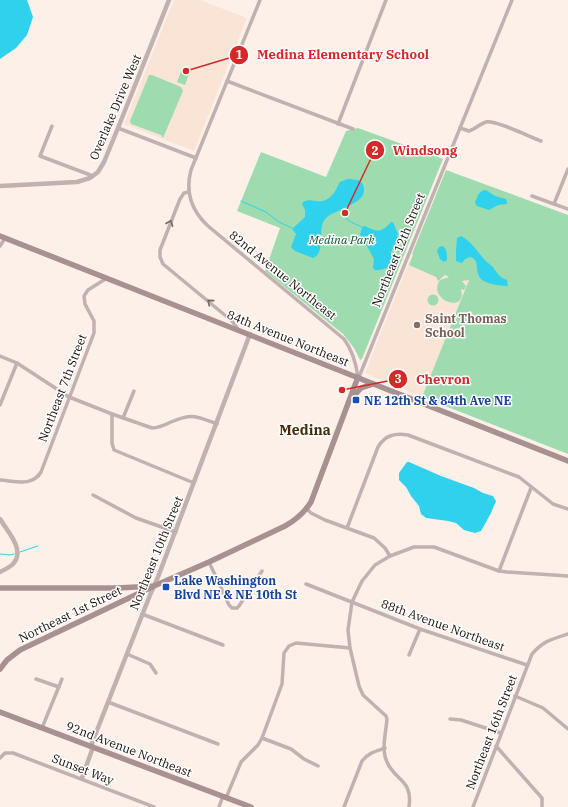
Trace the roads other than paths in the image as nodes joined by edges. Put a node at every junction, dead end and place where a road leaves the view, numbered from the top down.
1 (169, 0) edge
2 (260, 0) edge
3 (386, 0) edge
4 (512, 0) edge
5 (227, 81) junction
6 (338, 124) junction
7 (52, 126) dead end
8 (118, 128) junction
9 (460, 128) junction
10 (353, 129) dead end
11 (541, 141) dead end
12 (196, 158) junction
13 (568, 169) edge
14 (93, 176) junction
15 (0, 186) edge
16 (189, 192) junction
17 (532, 196) dead end
18 (554, 204) junction
19 (568, 210) edge
20 (2, 237) edge
21 (0, 246) edge
22 (107, 278) junction
23 (238, 329) junction
24 (250, 334) junction
25 (0, 356) edge
26 (366, 359) junction
27 (355, 360) junction
28 (17, 363) junction
29 (358, 377) junction
30 (373, 384) junction
31 (134, 391) dead end
32 (69, 397) junction
33 (350, 400) junction
34 (0, 405) edge
35 (112, 414) junction
36 (123, 418) junction
37 (217, 424) junction
38 (568, 460) edge
39 (0, 480) edge
40 (194, 483) junction
41 (531, 488) junction
42 (93, 495) dead end
43 (307, 508) junction
44 (568, 509) edge
45 (0, 519) edge
46 (348, 528) junction
47 (176, 532) junction
48 (390, 556) junction
49 (209, 562) junction
50 (262, 571) dead end
51 (499, 571) junction
52 (0, 572) edge
53 (568, 576) edge
54 (306, 584) dead end
55 (154, 586) junction
56 (0, 588) edge
57 (118, 588) junction
58 (122, 602) junction
59 (352, 602) junction
60 (142, 614) junction
61 (420, 629) junction
62 (568, 634) edge
63 (223, 645) dead end
64 (350, 648) junction
65 (127, 654) junction
66 (409, 656) dead end
67 (527, 665) junction
68 (1, 667) edge
69 (156, 673) dead end
70 (36, 678) dead end
71 (62, 679) dead end
72 (59, 687) junction
73 (515, 696) junction
74 (108, 702) junction
75 (0, 712) edge
76 (450, 718) dead end
77 (42, 728) junction
78 (568, 729) edge
79 (501, 733) junction
80 (262, 738) junction
81 (218, 744) dead end
82 (496, 746) junction
83 (92, 747) junction
84 (385, 748) junction
85 (0, 758) edge
86 (318, 766) dead end
87 (82, 778) junction
88 (225, 797) junction
89 (154, 807) edge
90 (219, 807) edge
91 (251, 807) edge
92 (344, 807) edge
93 (409, 807) edge
94 (473, 807) edge
95 (542, 807) edge

1 - 8 street, Overlake Drive West
2 - 5 street
3 - 6 street
4 - 9 street, Northeast 12th Street
5 - 6 street
5 - 12 street
6 - 10 street
7 - 14 street
8 - 12 street
8 - 14 street, Overlake Drive West
9 - 11 street
9 - 26 street, Northeast 12th Street
12 - 16 street
13 - 18 street
14 - 15 street, Overlake Drive West
23 -> 16 street
16 - 27 street, 82nd Avenue Northeast
17 - 18 street
18 - 19 street
20 - 21 street
20 - 22 main road, 84th Avenue Northeast
22 - 23 main road, 84th Avenue Northeast
22 - 32 street, Northeast 7th Street
23 - 24 main road, 84th Avenue Northeast
24 - 29 main road, 84th Avenue Northeast
24 - 37 street, Northeast 10th Street
25 - 28 street
26 - 27 street
26 - 29 street, Northeast 12th Street
27 - 29 street, 82nd Avenue Northeast
28 - 32 street
28 - 34 street
29 - 30 main road, 84th Avenue Northeast
29 - 33 main road, Northeast 12th Street
30 - 33 main road
30 - 38 main road, 84th Avenue Northeast
31 - 36 street
32 - 35 street
32 - 39 street, Northeast 7th Street
33 - 43 main road, Northeast 12th Street
35 - 36 street
35 - 40 street
36 - 37 street
37 - 40 street, Northeast 10th Street
40 - 47 street, Northeast 10th Street
41 - 44 street
41 - 46 street
41 - 51 street
42 - 47 street
43 - 46 street
43 - 49 main road, Northeast 1st Street
45 - 52 street
46 - 48 street
47 - 55 street, Northeast 10th Street
48 - 51 street
48 - 59 street
49 - 50 street
49 - 55 main road, Northeast 1st Street
51 - 53 street
54 - 59 street, 88th Avenue Northeast
55 - 57 main road
55 - 58 main road, Northeast 1st Street
55 - 60 street, Northeast 10th Street
56 - 57 main road
57 - 58 main road
58 - 68 main road, Northeast 1st Street
59 - 61 street, 88th Avenue Northeast
59 - 64 street
60 - 63 street
60 - 65 street, Northeast 10th Street
61 - 66 street
61 - 67 street, 88th Avenue Northeast
62 - 67 street, Northeast 16th Street
64 - 80 street
64 - 84 street
65 - 69 street
65 - 74 street, Northeast 10th Street
67 - 73 street, Northeast 16th Street
70 - 72 street
71 - 72 street
72 - 77 street
73 - 78 street
73 - 79 street, Northeast 16th Street
74 - 81 street
74 - 83 street, Northeast 10th Street
75 - 77 main road, 92nd Avenue Northeast
76 - 79 street
77 - 83 main road, 92nd Avenue Northeast
79 - 82 street, Northeast 16th Street
80 - 86 street
80 - 88 street
82 - 94 street, Northeast 16th Street
82 - 95 street
83 - 87 street, Northeast 10th Street
83 - 88 main road, 92nd Avenue Northeast
84 - 92 street
84 - 93 street
85 - 87 street, Sunset Way
87 - 89 street, Sunset Way
88 - 90 street
88 - 91 main road, 92nd Avenue Northeast

